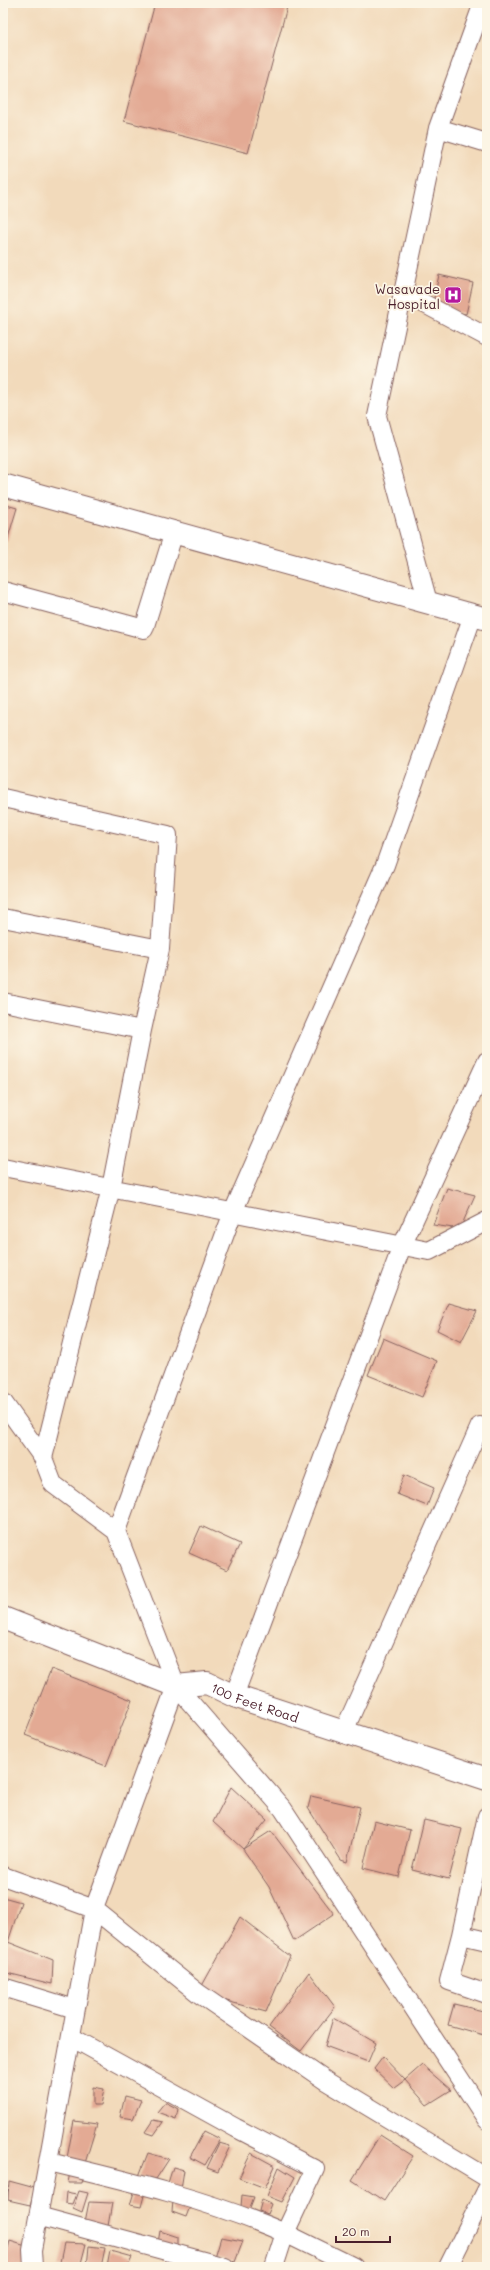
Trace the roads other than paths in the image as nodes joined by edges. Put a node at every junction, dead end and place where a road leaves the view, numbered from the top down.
1 (483, 3) edge
2 (438, 128) junction
3 (487, 143) edge
4 (404, 294) junction
5 (487, 338) edge
6 (3, 485) edge
7 (174, 532) junction
8 (3, 591) edge
9 (428, 602) junction
10 (480, 617) edge
11 (3, 798) edge
12 (3, 918) edge
13 (160, 949) junction
14 (3, 1002) edge
15 (142, 1030) junction
16 (487, 1061) edge
17 (482, 1083) edge
18 (3, 1167) edge
19 (112, 1188) junction
20 (233, 1212) junction
21 (487, 1221) edge
22 (402, 1246) junction
23 (3, 1402) edge
24 (487, 1429) edge
25 (43, 1458) junction
26 (116, 1530) junction
27 (3, 1618) edge
28 (176, 1686) junction
29 (234, 1696) junction
30 (344, 1731) junction
31 (487, 1779) edge
32 (487, 1816) edge
33 (3, 1876) edge
34 (94, 1909) junction
35 (460, 1935) junction
36 (487, 1941) edge
37 (3, 1987) edge
38 (487, 1994) edge
39 (75, 2009) junction
40 (71, 2037) junction
41 (487, 2120) edge
42 (49, 2162) junction
43 (487, 2178) edge
44 (487, 2189) edge
45 (38, 2216) junction
46 (285, 2233) junction
47 (32, 2267) edge
48 (225, 2267) edge
49 (274, 2267) edge
50 (354, 2267) edge
51 (448, 2267) edge

1 - 2 street
2 - 3 street
2 - 4 street
4 - 5 street
4 - 9 street
6 - 7 main road
7 - 8 street
7 - 9 main road
9 - 10 main road
10 - 20 street
11 - 13 street
12 - 13 street
13 - 15 street
14 - 15 street
15 - 19 street
16 - 17 street
17 - 22 street
18 - 19 street
19 - 20 street
19 - 25 street
20 - 22 street
20 - 26 street
21 - 22 street
22 - 29 street
23 - 25 street
24 - 30 street
25 - 26 street
26 - 28 street
27 - 28 main road, 100 Feet Road
28 - 29 main road, 100 Feet Road
28 - 34 street
28 - 41 street
29 - 30 main road, 100 Feet Road
30 - 31 main road, 100 Feet Road
32 - 35 street
33 - 34 street
34 - 39 street
34 - 43 street
35 - 36 street
35 - 38 street
37 - 39 street
39 - 40 street
40 - 42 street
40 - 46 street
42 - 45 street
42 - 46 street
44 - 51 street
45 - 47 street
45 - 48 street
46 - 49 street
46 - 50 street

